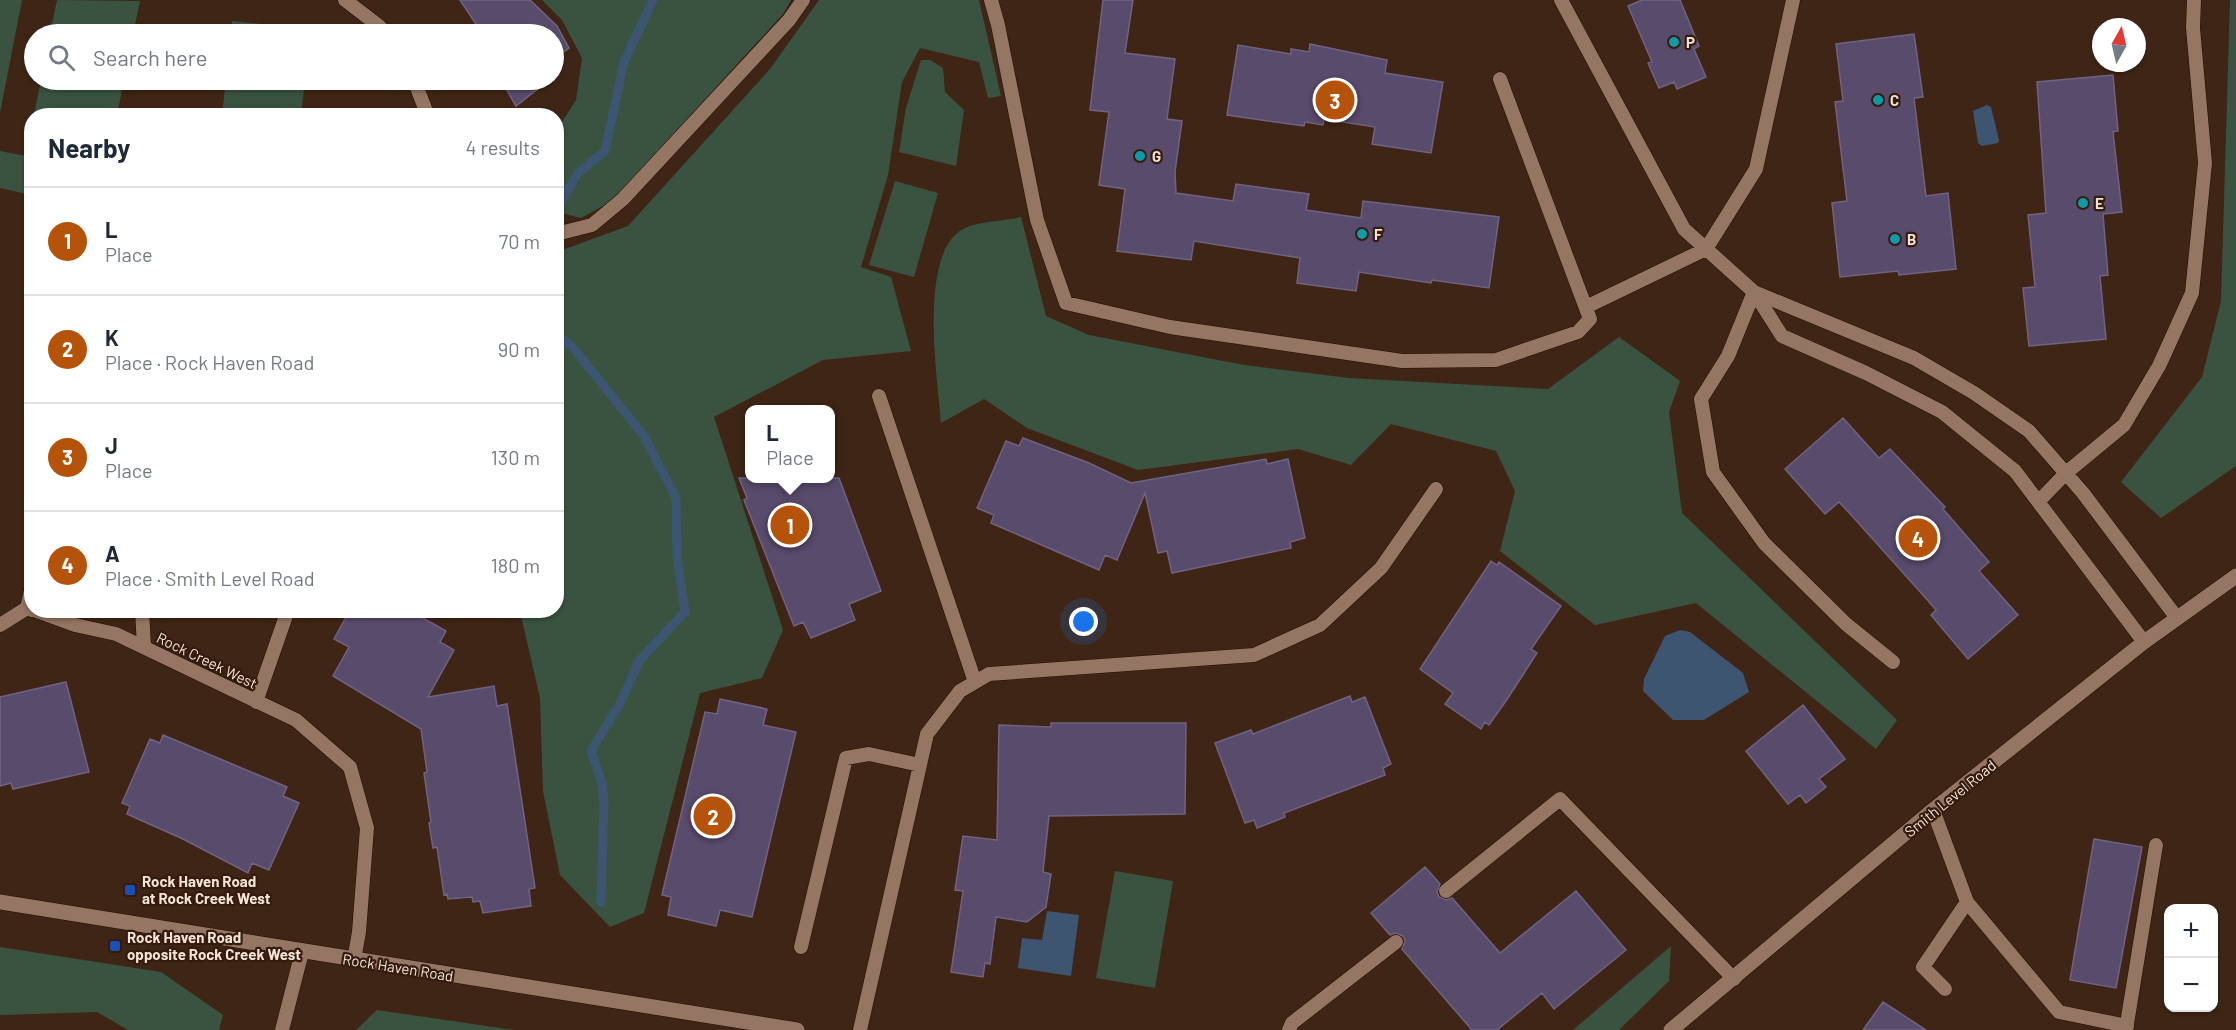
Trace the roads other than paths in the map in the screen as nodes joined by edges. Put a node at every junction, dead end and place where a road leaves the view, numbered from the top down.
1 (345, 0) edge
2 (803, 0) edge
3 (991, 0) edge
4 (1561, 0) edge
5 (1793, 0) edge
6 (2194, 0) edge
7 (376, 24) edge
8 (1500, 79) dead end
9 (418, 90) edge
10 (425, 108) edge
11 (564, 232) edge
12 (1706, 249) junction
13 (1754, 292) junction
14 (1586, 307) junction
15 (879, 396) dead end
16 (2066, 473) junction
17 (1436, 489) dead end
18 (2039, 501) junction
19 (2236, 576) edge
20 (24, 613) edge
21 (54, 618) edge
22 (142, 618) edge
23 (285, 618) edge
24 (2177, 618) junction
25 (0, 625) edge
26 (2144, 642) junction
27 (144, 647) junction
28 (1893, 662) dead end
29 (975, 682) junction
30 (256, 702) junction
31 (920, 765) junction
32 (1933, 810) junction
33 (2156, 845) dead end
34 (1446, 891) dead end
35 (0, 902) edge
36 (1966, 902) junction
37 (1396, 942) dead end
38 (801, 947) dead end
39 (302, 952) junction
40 (354, 960) junction
41 (1734, 979) junction
42 (1945, 989) dead end
43 (2127, 1028) edge
44 (282, 1030) edge
45 (797, 1030) edge
46 (860, 1030) edge
47 (1289, 1030) edge
48 (1671, 1030) edge

1 - 7 lane
2 - 11 lane
3 - 14 lane
4 - 12 lane
5 - 12 lane
6 - 16 lane
8 - 14 lane
9 - 10 lane
12 - 13 lane
12 - 14 lane
13 - 16 lane
13 - 18 lane
13 - 28 lane
15 - 29 lane
16 - 18 lane
16 - 24 lane
17 - 29 lane
18 - 26 lane
19 - 24 street, Smith Level Road
20 - 25 lane
21 - 27 lane, Rock Creek West
22 - 27 lane, Rock Creek West
23 - 30 lane, Rock Creek West
24 - 26 street, Smith Level Road
26 - 32 street, Smith Level Road
27 - 30 lane, Rock Creek West
29 - 31 lane
30 - 40 lane, Rock Creek West
31 - 38 lane
31 - 46 lane
32 - 36 lane
32 - 41 street, Smith Level Road
33 - 43 lane
34 - 41 lane
35 - 39 street, Rock Haven Road
36 - 42 lane
36 - 43 lane
37 - 47 lane
39 - 40 street, Rock Haven Road
39 - 44 lane
40 - 45 street, Rock Haven Road
41 - 48 street, Smith Level Road

